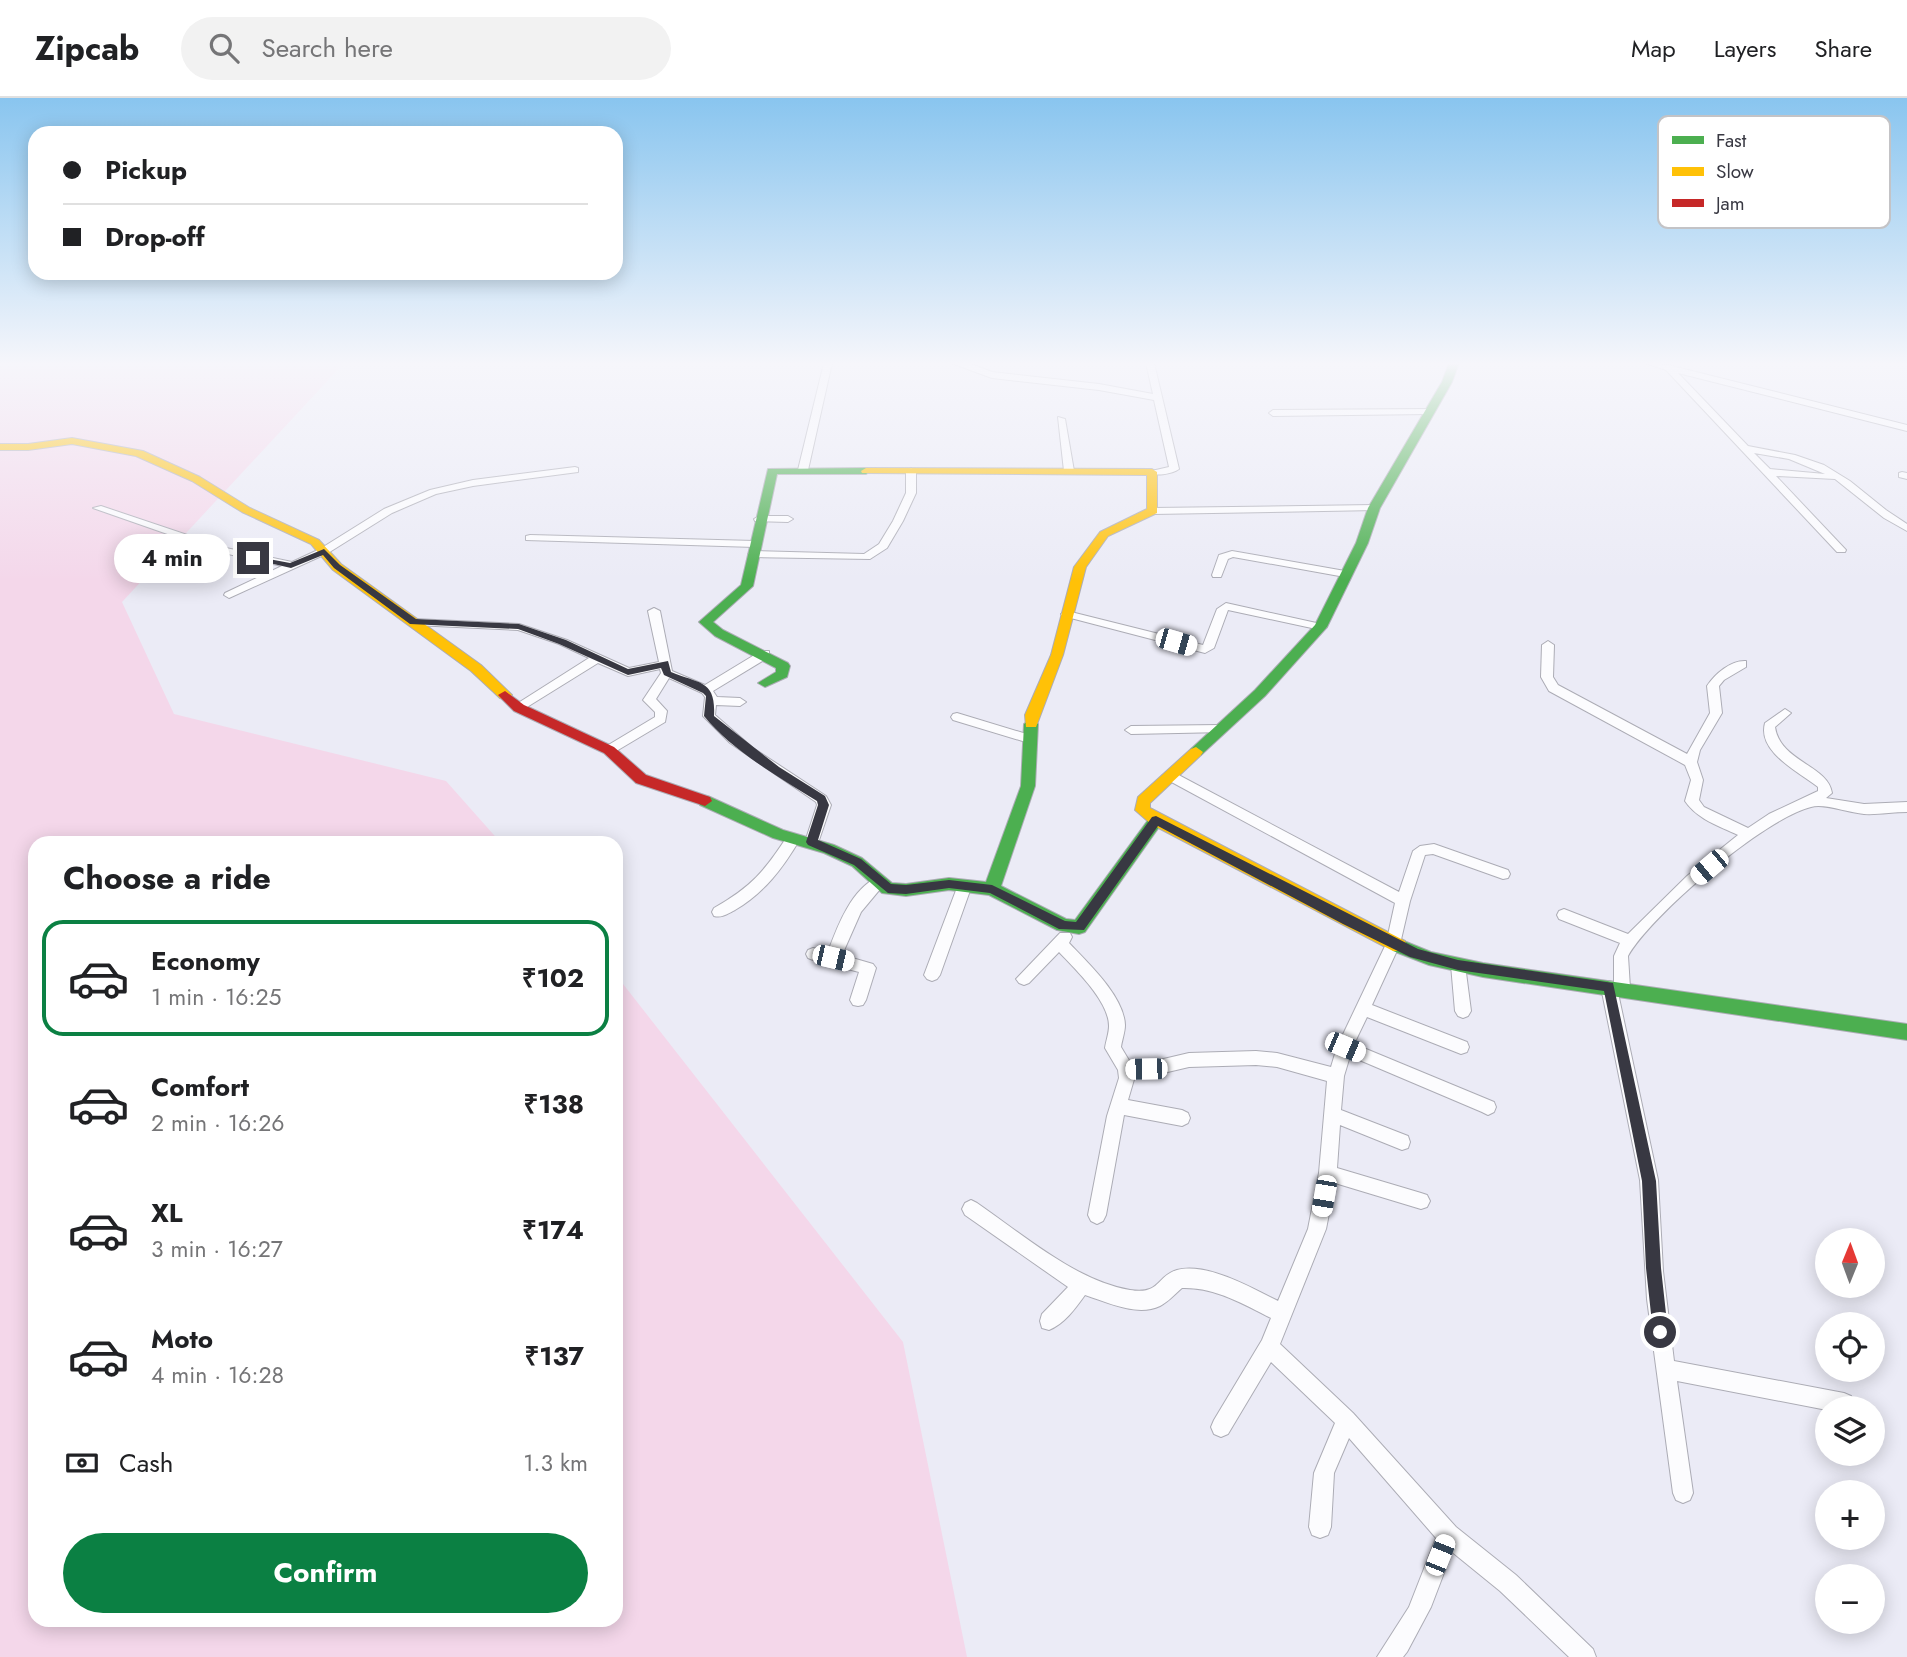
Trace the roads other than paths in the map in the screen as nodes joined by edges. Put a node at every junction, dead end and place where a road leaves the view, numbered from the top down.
1 (811, 436) edge
2 (1064, 436) edge
3 (1167, 436) edge
4 (1415, 436) edge
5 (1733, 436) edge
6 (0, 447) edge
7 (1746, 449) junction
8 (575, 470) dead end
9 (803, 470) junction
10 (911, 471) junction
11 (1069, 471) junction
12 (1152, 472) junction
13 (1768, 472) junction
14 (1836, 477) junction
15 (98, 508) dead end
16 (1374, 508) junction
17 (1153, 511) junction
18 (1885, 517) junction
19 (760, 519) junction
20 (788, 519) dead end
21 (1907, 520) edge
22 (1907, 528) edge
23 (530, 538) dead end
24 (754, 549) junction
25 (324, 551) junction
26 (1841, 551) dead end
27 (291, 565) junction
28 (1345, 574) junction
29 (1217, 575) dead end
30 (229, 595) dead end
31 (654, 611) dead end
32 (1067, 614) junction
33 (414, 622) junction
34 (1321, 627) junction
35 (1548, 645) dead end
36 (765, 654) junction
37 (596, 659) junction
38 (1742, 664) dead end
39 (666, 668) junction
40 (765, 683) dead end
41 (708, 696) junction
42 (740, 702) dead end
43 (519, 708) junction
44 (1785, 713) dead end
45 (957, 717) dead end
46 (1221, 729) junction
47 (1130, 730) dead end
48 (1029, 739) junction
49 (609, 750) junction
50 (1691, 762) junction
51 (1171, 776) junction
52 (1813, 801) junction
53 (1907, 807) edge
54 (1156, 820) junction
55 (1748, 834) junction
56 (793, 839) junction
57 (812, 842) junction
58 (1503, 874) dead end
59 (879, 882) junction
60 (965, 885) junction
61 (992, 889) junction
62 (1403, 901) junction
63 (719, 912) dead end
64 (1564, 915) dead end
65 (1072, 927) junction
66 (1631, 941) junction
67 (1060, 943) junction
68 (1393, 944) junction
69 (813, 954) dead end
70 (833, 958) junction
71 (1458, 965) junction
72 (932, 975) dead end
73 (1024, 979) dead end
74 (1616, 988) junction
75 (858, 1000) dead end
76 (1365, 1009) junction
77 (1463, 1011) dead end
78 (1907, 1032) edge
79 (1345, 1047) junction
80 (1461, 1047) dead end
81 (1126, 1069) junction
82 (1336, 1076) junction
83 (1118, 1106) junction
84 (1488, 1107) dead end
85 (1332, 1114) junction
86 (1182, 1118) dead end
87 (1402, 1142) dead end
88 (1328, 1173) junction
89 (1421, 1201) dead end
90 (971, 1209) dead end
91 (1097, 1215) dead end
92 (1081, 1285) junction
93 (1282, 1313) junction
94 (1049, 1321) dead end
95 (1269, 1347) junction
96 (1665, 1369) junction
97 (1815, 1397) edge
98 (1346, 1420) junction
99 (1221, 1427) dead end
100 (1683, 1493) dead end
101 (1320, 1527) dead end
102 (1448, 1535) junction
103 (1578, 1654) edge
104 (1388, 1657) edge

1 - 9 street
2 - 11 street
3 - 12 street
4 - 16 street
5 - 7 street
6 - 25 street
7 - 13 street
7 - 14 street
8 - 25 street
9 - 10 street
9 - 19 street
10 - 11 street
10 - 24 street
11 - 12 street
12 - 17 street
13 - 14 street
13 - 26 street
14 - 18 street
15 - 27 street
16 - 17 street
16 - 28 street
17 - 32 street
18 - 21 street
18 - 22 street
19 - 20 street
19 - 24 street
23 - 24 street
24 - 36 street
25 - 27 street
25 - 33 street
27 - 30 street
28 - 29 street
28 - 34 street
31 - 39 street
32 - 34 street
32 - 48 street
33 - 37 street
33 - 43 street
34 - 46 street
35 - 50 street
36 - 40 street
36 - 41 street
37 - 39 street
37 - 43 street
38 - 50 street
39 - 41 street
39 - 49 street
41 - 42 street
41 - 57 street
43 - 49 street
44 - 52 street
45 - 48 street
46 - 47 street
46 - 51 street
48 - 61 street
49 - 56 street
50 - 55 street
51 - 54 street
51 - 62 street
52 - 53 street
52 - 55 street
54 - 65 street
54 - 68 street
55 - 66 street
56 - 57 street
56 - 63 street
57 - 59 street
58 - 62 street
59 - 60 street
59 - 70 street
60 - 61 street
60 - 72 street
61 - 65 street
62 - 68 street
64 - 66 street
65 - 67 street
66 - 74 street
67 - 73 street
67 - 81 street
68 - 71 street
68 - 76 street
69 - 70 street
70 - 75 street
71 - 74 street
71 - 77 street
74 - 78 street
74 - 96 street
76 - 79 street
76 - 80 street
79 - 82 street
79 - 84 street
81 - 82 street
81 - 83 street
82 - 85 street
83 - 86 street
83 - 91 street
85 - 87 street
85 - 88 street
88 - 89 street
88 - 93 street
90 - 92 street
92 - 93 street
92 - 94 street
93 - 95 street
95 - 98 street
95 - 99 street
96 - 97 street
96 - 100 street
98 - 101 street
98 - 102 street
102 - 103 street
102 - 104 street

